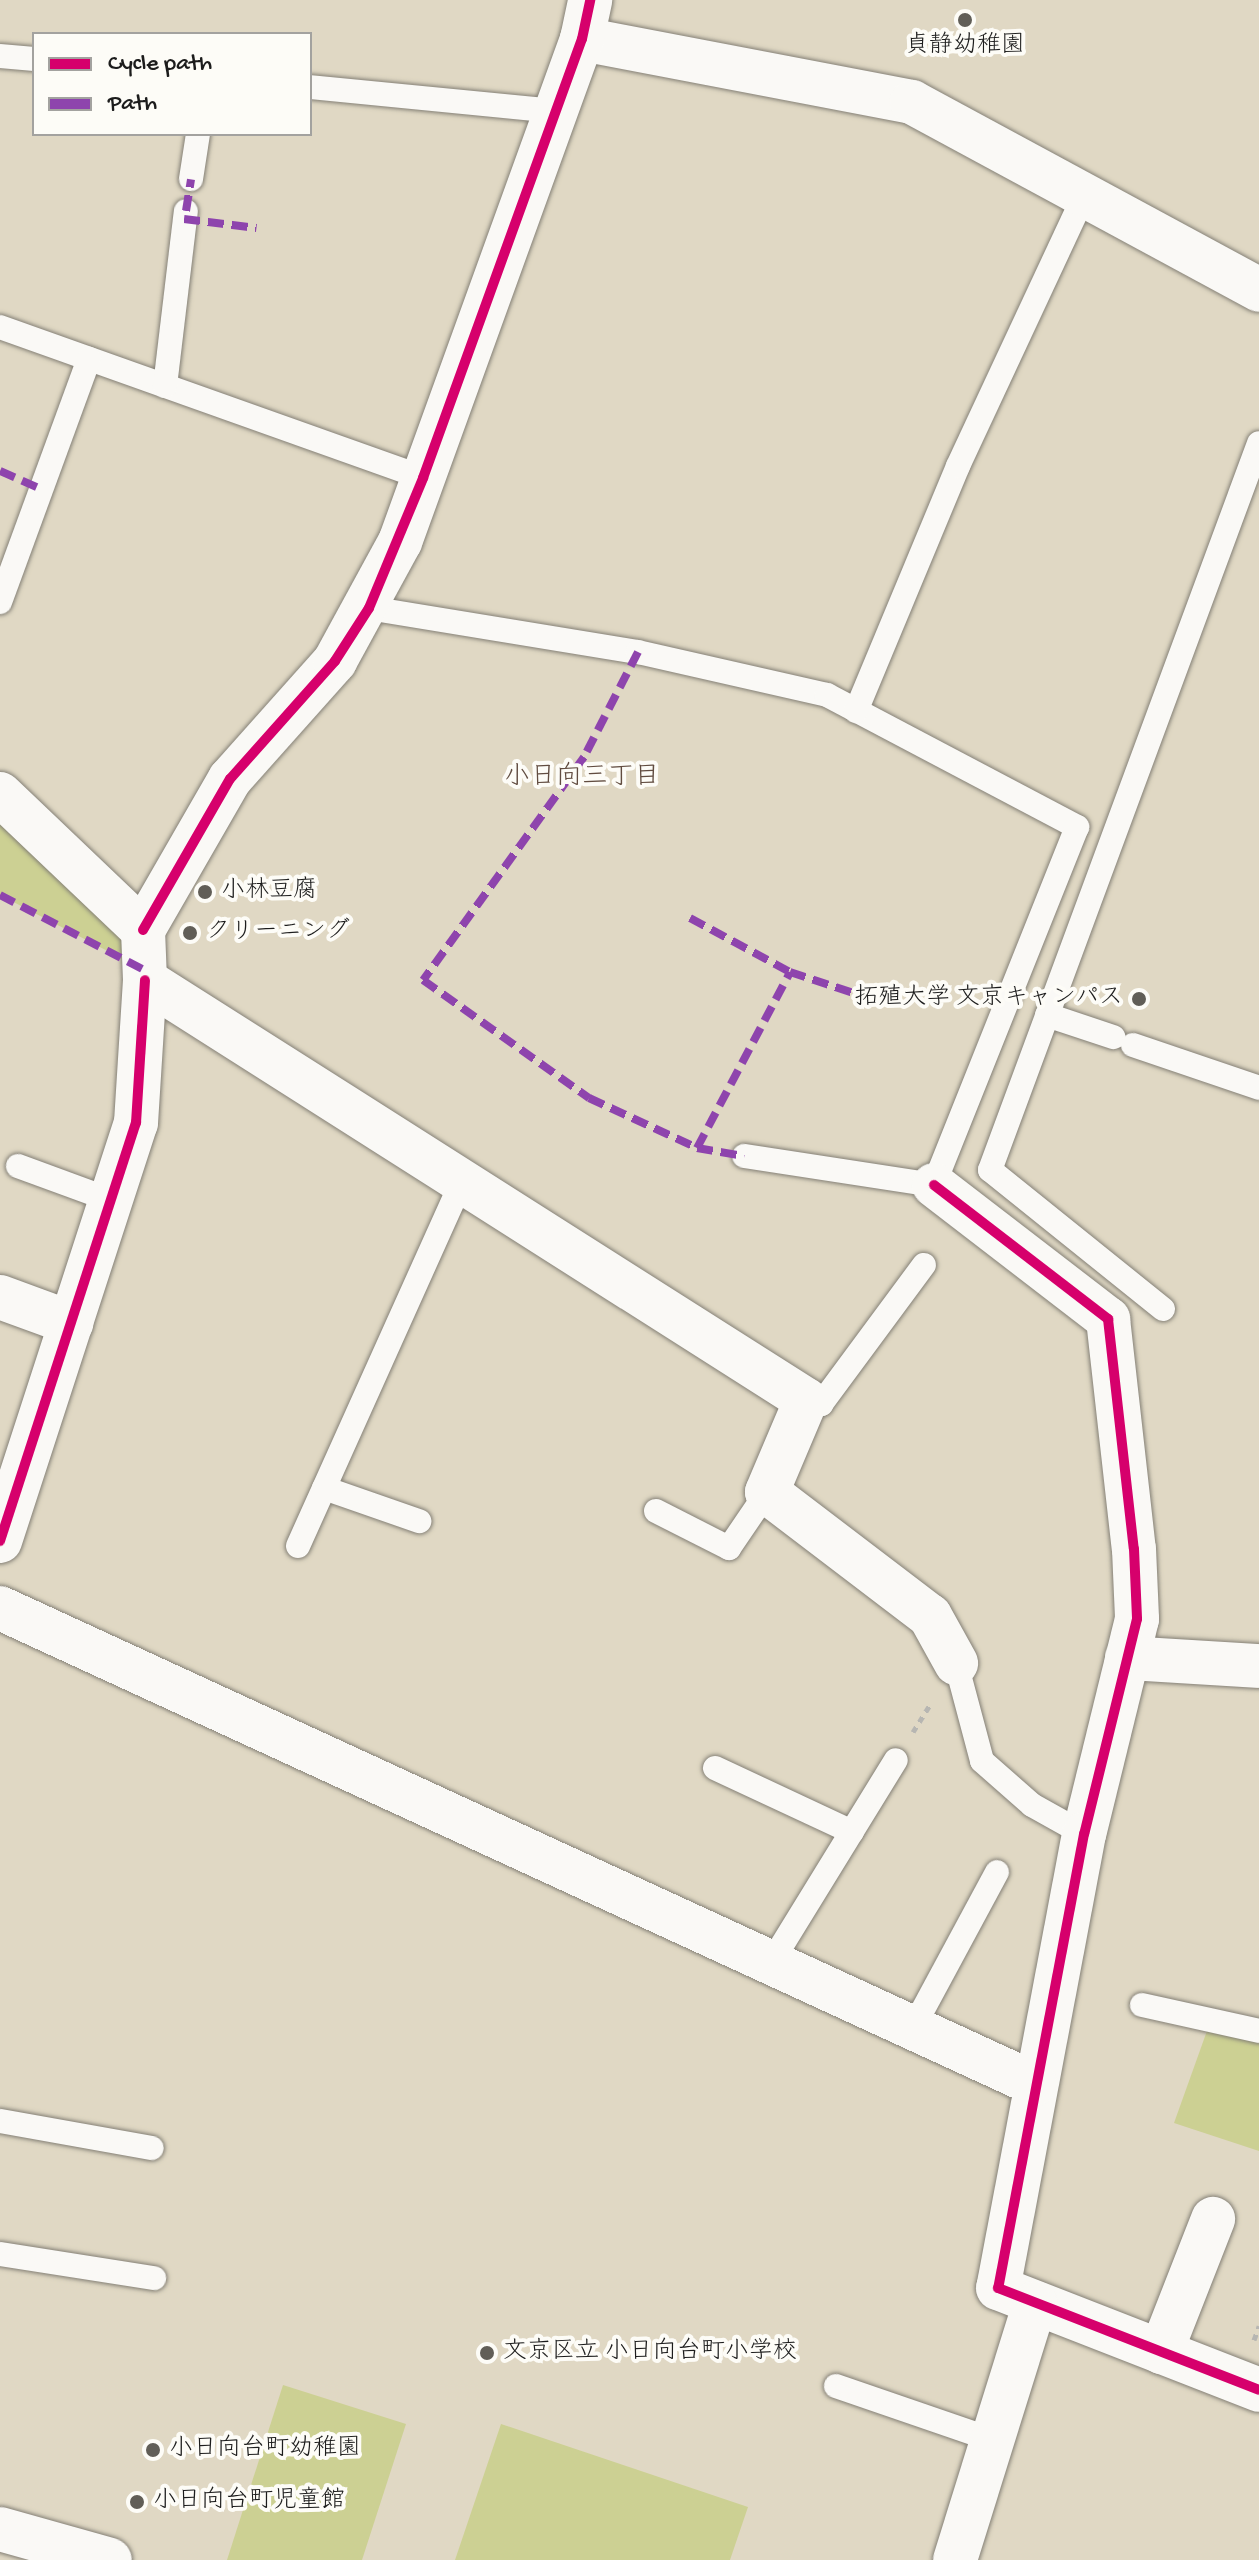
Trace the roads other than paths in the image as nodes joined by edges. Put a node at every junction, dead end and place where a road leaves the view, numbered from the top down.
1 (586, 19) edge
2 (0, 56) edge
3 (32, 59) edge
4 (0, 64) edge
5 (312, 87) edge
6 (556, 111) junction
7 (198, 136) edge
8 (191, 179) dead end
9 (1084, 196) junction
10 (186, 211) dead end
11 (1259, 290) edge
12 (0, 327) edge
13 (89, 359) junction
14 (165, 386) junction
15 (1259, 443) edge
16 (423, 478) junction
17 (0, 602) edge
18 (369, 608) junction
19 (856, 711) junction
20 (0, 794) edge
21 (143, 930) junction
22 (145, 980) junction
23 (1047, 1015) junction
24 (1259, 1088) edge
25 (744, 1156) dead end
26 (18, 1166) dead end
27 (463, 1178) junction
28 (934, 1185) junction
29 (111, 1200) junction
30 (924, 1265) dead end
31 (0, 1297) edge
32 (1163, 1309) dead end
33 (71, 1323) junction
34 (806, 1400) junction
35 (324, 1488) junction
36 (767, 1492) junction
37 (656, 1511) dead end
38 (419, 1521) dead end
39 (0, 1541) edge
40 (298, 1546) dead end
41 (0, 1608) edge
42 (1127, 1658) junction
43 (956, 1663) joint
44 (1259, 1666) edge
45 (896, 1760) road end
46 (715, 1768) dead end
47 (852, 1832) junction
48 (1084, 1834) junction
49 (997, 1872) dead end
50 (771, 1963) junction
51 (1142, 2005) dead end
52 (913, 2028) junction
53 (1259, 2031) edge
54 (1035, 2084) junction
55 (0, 2121) edge
56 (152, 2148) dead end
57 (1213, 2219) dead end
58 (0, 2254) edge
59 (154, 2278) dead end
60 (1035, 2303) junction
61 (1161, 2352) junction
62 (836, 2386) dead end
63 (1259, 2390) edge
64 (993, 2440) junction
65 (0, 2529) edge
66 (110, 2560) edge
67 (955, 2560) edge

1 - 6 street
1 - 9 street
2 - 3 lane
2 - 4 lane
5 - 6 lane
6 - 16 street
7 - 8 lane
9 - 11 street
9 - 19 lane
10 - 14 lane
12 - 13 lane
13 - 14 lane
13 - 17 lane
14 - 16 lane
15 - 23 lane
16 - 18 street
18 - 19 lane
18 - 21 street
19 - 28 lane
20 - 21 street
21 - 22 street
22 - 27 street
22 - 29 street
23 - 24 lane
23 - 32 lane
25 - 28 lane
26 - 29 lane
27 - 34 street
27 - 35 lane
28 - 42 street
29 - 33 street
30 - 34 lane
31 - 33 street
33 - 39 street
34 - 36 street
35 - 38 lane
35 - 40 lane
36 - 37 lane
36 - 43 street
41 - 50 street
42 - 44 street
42 - 48 street
43 - 48 lane
45 - 47 lane
46 - 47 lane
47 - 50 lane
48 - 54 street
49 - 52 lane
50 - 52 street
51 - 53 lane
52 - 54 street
54 - 60 street
55 - 56 lane
57 - 61 street
58 - 59 lane
60 - 61 street
60 - 64 street
61 - 63 street
62 - 64 lane
64 - 67 street
65 - 66 street

